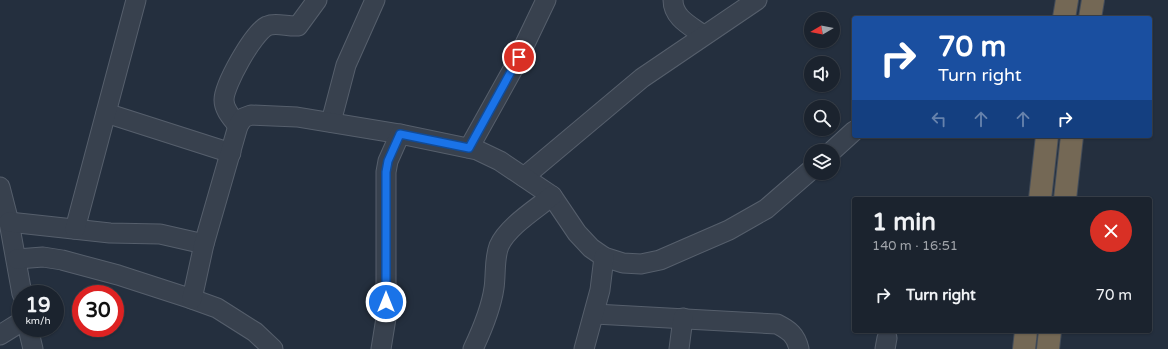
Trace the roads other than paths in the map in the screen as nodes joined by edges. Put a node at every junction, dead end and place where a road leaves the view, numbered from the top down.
1 (136, 0) edge
2 (317, 0) edge
3 (375, 0) edge
4 (546, 0) edge
5 (673, 0) edge
6 (757, 0) edge
7 (1067, 0) edge
8 (1093, 0) edge
9 (1064, 16) edge
10 (1090, 16) edge
11 (703, 35) junction
12 (106, 114) junction
13 (331, 122) junction
14 (238, 126) junction
15 (852, 133) edge
16 (400, 134) junction
17 (1048, 138) edge
18 (1072, 138) edge
19 (840, 144) edge
20 (469, 148) junction
21 (231, 153) junction
22 (804, 176) edge
23 (524, 177) junction
24 (0, 187) edge
25 (552, 196) junction
26 (1040, 197) edge
27 (1065, 197) edge
28 (9, 222) junction
29 (75, 229) junction
30 (204, 244) junction
31 (604, 257) junction
32 (17, 259) junction
33 (21, 285) edge
34 (192, 299) junction
35 (595, 314) junction
36 (683, 318) junction
37 (12, 328) edge
38 (1026, 333) edge
39 (1050, 333) edge
40 (0, 335) edge
41 (30, 337) edge
42 (32, 349) edge
43 (273, 349) edge
44 (381, 349) edge
45 (473, 349) edge
46 (584, 349) edge
47 (679, 349) edge
48 (799, 349) edge
49 (1024, 349) edge
50 (1048, 349) edge

1 - 12 street
2 - 14 street
3 - 13 street
4 - 20 street
5 - 11 street
6 - 11 street
7 - 9 highway
8 - 10 highway
11 - 23 street
12 - 21 street
12 - 29 street
13 - 14 street
13 - 16 street
14 - 21 street
15 - 19 street
16 - 20 street
16 - 44 street
17 - 26 highway
18 - 27 highway
20 - 23 street
21 - 30 street
22 - 31 street
23 - 25 street
24 - 28 street
25 - 31 street
25 - 45 street
28 - 29 street
28 - 32 street
29 - 30 street
30 - 34 street
31 - 35 street
32 - 33 street
32 - 34 street
34 - 43 street
35 - 36 street
35 - 46 street
36 - 47 street
36 - 48 street
37 - 40 street
38 - 49 highway
39 - 50 highway
41 - 42 street

